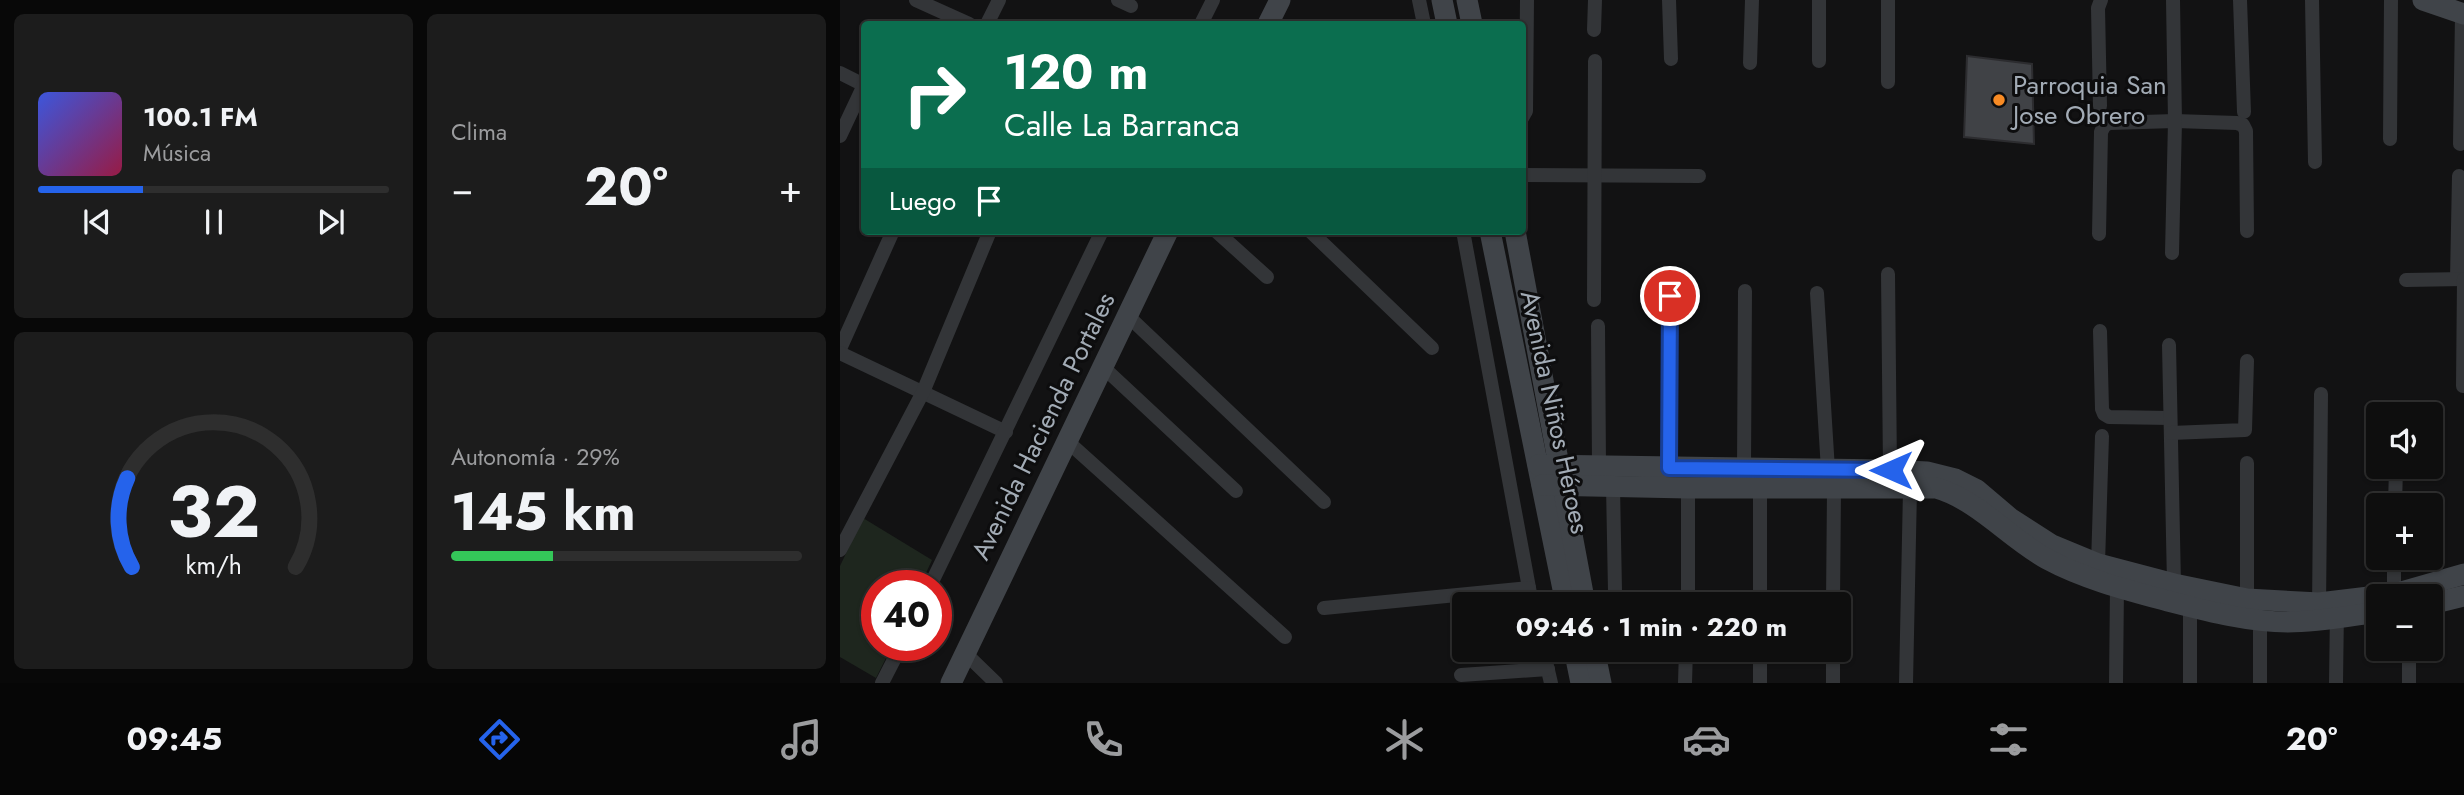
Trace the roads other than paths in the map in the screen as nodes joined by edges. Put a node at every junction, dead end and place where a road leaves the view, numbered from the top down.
1 (916, 0) edge
2 (999, 0) edge
3 (1213, 0) edge
4 (1280, 0) edge
5 (1419, 0) edge
6 (1442, 0) edge
7 (1467, 0) edge
8 (1527, 0) edge
9 (1595, 0) edge
10 (1669, 0) edge
11 (1752, 0) edge
12 (1819, 0) edge
13 (1888, 0) edge
14 (2101, 0) edge
15 (2173, 0) edge
16 (2241, 0) edge
17 (2312, 0) edge
18 (2391, 0) edge
19 (2423, 0) edge
20 (2463, 14) edge
21 (962, 21) edge
22 (989, 21) edge
23 (1202, 21) edge
24 (1270, 21) edge
25 (1423, 21) edge
26 (1446, 21) edge
27 (1471, 21) edge
28 (1594, 30) dead end
29 (1671, 59) dead end
30 (1595, 61) dead end
31 (1819, 61) dead end
32 (1750, 63) dead end
33 (840, 73) edge
34 (1888, 82) dead end
35 (861, 84) edge
36 (861, 91) edge
37 (2100, 106) dead end
38 (1526, 111) edge
39 (2244, 119) junction
40 (2175, 121) junction
41 (840, 136) edge
42 (2390, 139) dead end
43 (2460, 144) dead end
44 (2315, 162) dead end
45 (1526, 175) edge
46 (1595, 176) junction
47 (1699, 176) dead end
48 (2459, 176) dead end
49 (2247, 231) dead end
50 (2099, 234) dead end
51 (891, 235) edge
52 (988, 235) edge
53 (1100, 235) edge
54 (1166, 235) edge
55 (1220, 235) edge
56 (1314, 235) edge
57 (1464, 235) edge
58 (1491, 235) edge
59 (1516, 235) edge
60 (2172, 253) dead end
61 (1888, 274) dead end
62 (1267, 277) dead end
63 (2462, 279) edge
64 (2406, 280) dead end
65 (1745, 291) dead end
66 (1817, 293) dead end
67 (1670, 296) dead end
68 (1594, 300) dead end
69 (1128, 316) junction
70 (1598, 326) dead end
71 (2100, 331) dead end
72 (2169, 345) dead end
73 (1432, 348) dead end
74 (840, 351) edge
75 (2247, 361) dead end
76 (1103, 367) junction
77 (2463, 386) edge
78 (923, 392) junction
79 (2321, 394) dead end
80 (2170, 418) junction
81 (1006, 432) junction
82 (2171, 433) junction
83 (2102, 436) dead end
84 (1067, 441) junction
85 (2247, 463) dead end
86 (1599, 466) junction
87 (1744, 467) junction
88 (1669, 468) junction
89 (1891, 470) junction
90 (1550, 475) junction
91 (1831, 479) junction
92 (1613, 486) junction
93 (1688, 488) junction
94 (1760, 489) junction
95 (1910, 489) junction
96 (1236, 491) dead end
97 (1324, 502) dead end
98 (840, 551) edge
99 (2098, 564) junction
100 (938, 570) edge
101 (2464, 574) edge
102 (2174, 584) junction
103 (2429, 584) edge
104 (2117, 587) junction
105 (1529, 588) junction
106 (1615, 590) dead end
107 (1530, 592) edge
108 (1565, 592) edge
109 (1582, 592) edge
110 (1688, 592) edge
111 (1760, 592) edge
112 (1833, 592) edge
113 (2464, 596) edge
114 (2247, 599) junction
115 (2366, 601) edge
116 (2443, 601) edge
117 (2190, 606) junction
118 (1324, 608) dead end
119 (2328, 610) junction
120 (2366, 612) edge
121 (2260, 621) junction
122 (1284, 637) dead end
123 (965, 653) junction
124 (894, 661) edge
125 (2409, 661) edge
126 (1577, 662) edge
127 (1597, 662) edge
128 (1686, 662) edge
129 (1760, 662) edge
130 (1833, 662) edge
131 (1461, 674) dead end
132 (1549, 676) edge
133 (883, 683) edge
134 (951, 683) edge
135 (996, 683) edge
136 (1581, 683) edge
137 (1601, 683) edge
138 (1685, 683) edge
139 (1760, 683) edge
140 (1833, 683) edge
141 (1906, 683) edge
142 (2116, 683) edge
143 (2190, 683) edge
144 (2260, 683) edge
145 (2336, 683) edge
146 (2409, 683) edge

1 - 21 street
2 - 22 street
3 - 23 street
4 - 24 street
5 - 25 street
6 - 26 street
7 - 27 street
8 - 38 street
9 - 28 street
10 - 29 street
11 - 32 street
12 - 31 street
13 - 34 street
14 - 37 street
15 - 40 street
16 - 39 street
17 - 44 street
18 - 42 street
19 - 20 street
20 - 43 street
30 - 46 street
33 - 35 street
36 - 41 street
39 - 40 street
39 - 49 street
40 - 50 street
40 - 60 street
45 - 46 street
46 - 47 street
46 - 68 street
48 - 63 street
51 - 74 street
52 - 78 street
53 - 81 street
54 - 69 street, Avenida Hacienda Portales
55 - 62 street
56 - 73 street
57 - 105 street
58 - 90 street, Avenida Niños Héroes
59 - 90 street, Avenida Niños Héroes
61 - 89 street
63 - 64 street
63 - 77 street
65 - 87 street
66 - 91 street
67 - 88 street
69 - 76 street, Avenida Hacienda Portales
69 - 97 street
70 - 86 street
71 - 80 street
72 - 80 street
74 - 78 street
75 - 82 street
76 - 84 street, Avenida Hacienda Portales
76 - 96 street
78 - 81 street
78 - 98 street
79 - 119 street
80 - 82 street
81 - 100 street
82 - 102 street
83 - 99 street
84 - 122 street
84 - 123 street, Avenida Hacienda Portales
85 - 114 street
86 - 88 street
86 - 90 street
87 - 88 street
87 - 91 street
89 - 91 street
89 - 99 street
90 - 92 street
90 - 108 street, Avenida Niños Héroes
90 - 109 street, Avenida Niños Héroes
91 - 94 street
91 - 95 street
91 - 112 street
92 - 93 street
92 - 106 street
93 - 94 street
93 - 110 street
94 - 111 street
95 - 104 street
95 - 141 street
99 - 102 street
101 - 103 street
102 - 114 street
104 - 117 street
104 - 142 street
105 - 107 street
105 - 118 street
113 - 116 street
114 - 119 street
115 - 119 street
117 - 121 street
117 - 143 street
119 - 120 street
119 - 121 street
119 - 145 street
121 - 144 street
123 - 134 street, Avenida Hacienda Portales
123 - 135 street
124 - 133 street
125 - 146 street
126 - 136 street
127 - 137 street
128 - 138 street
129 - 139 street
130 - 140 street
131 - 132 street

